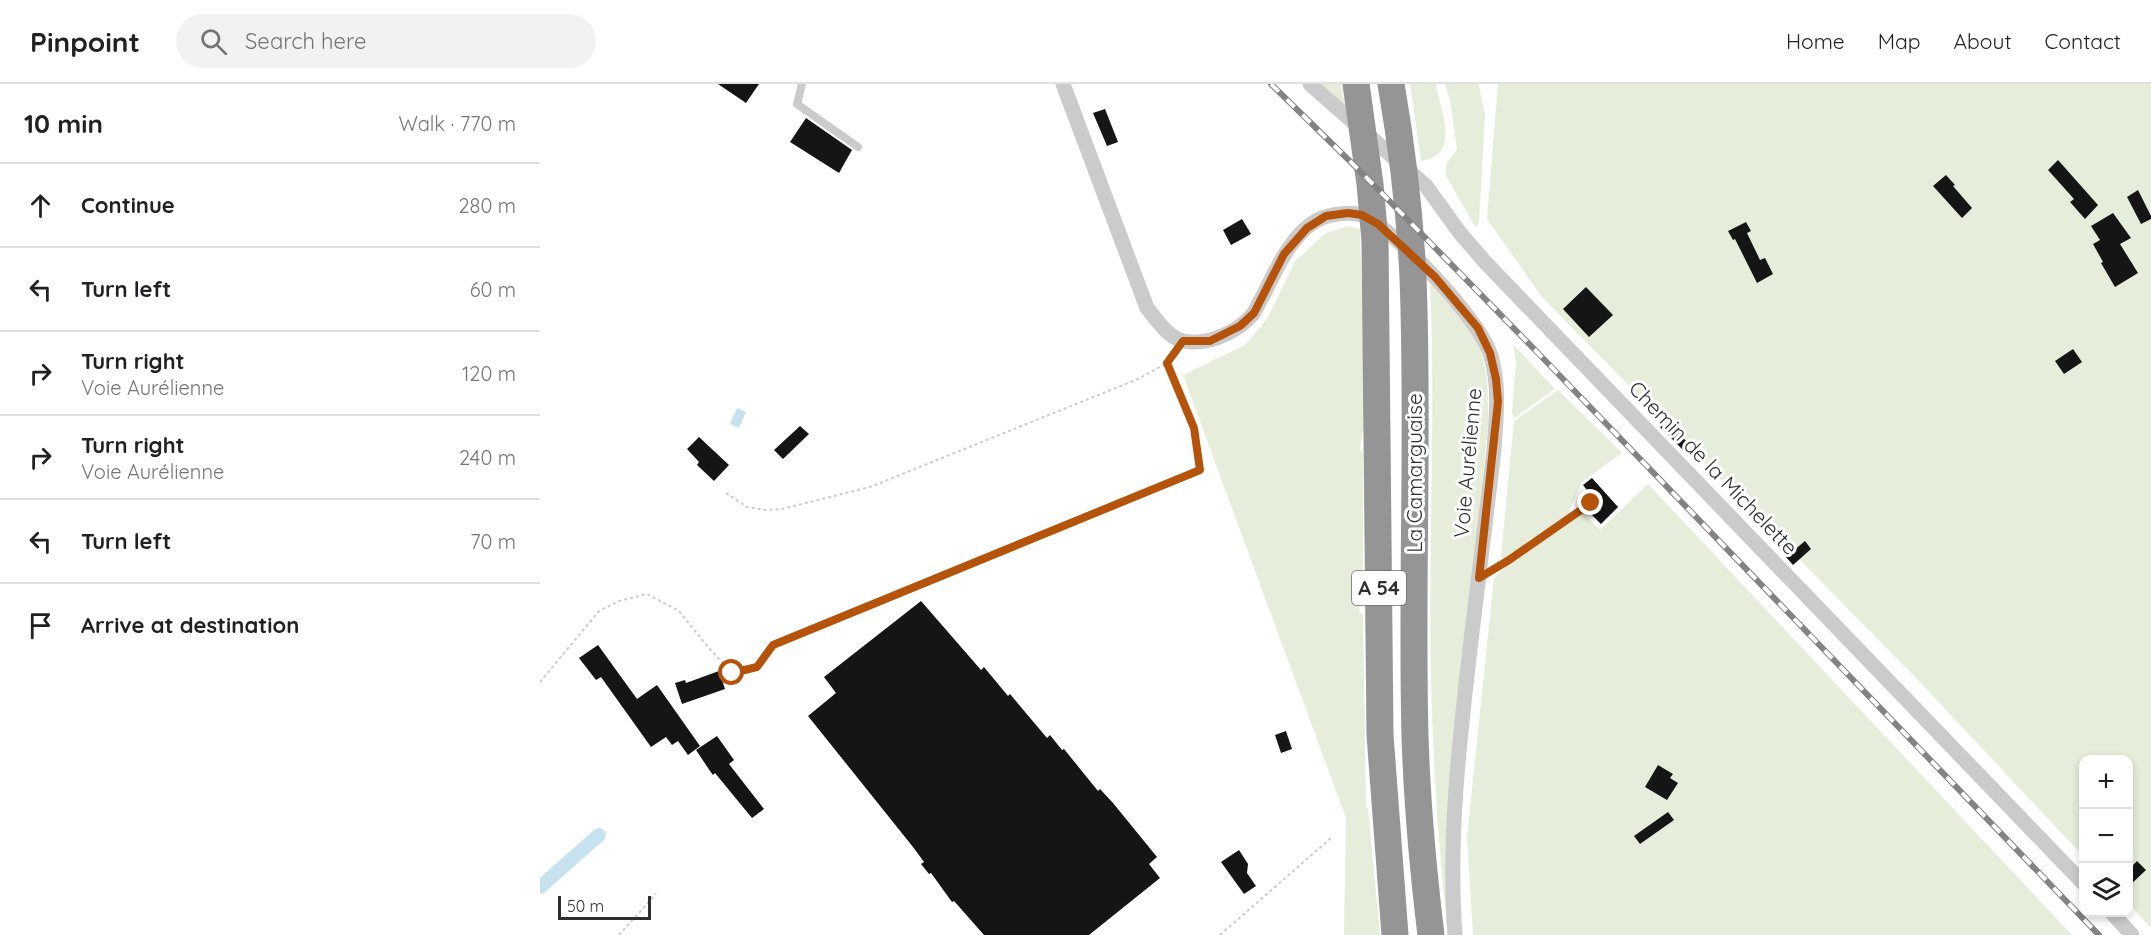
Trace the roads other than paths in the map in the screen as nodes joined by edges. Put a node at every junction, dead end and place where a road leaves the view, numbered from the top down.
1 (802, 84) edge
2 (1063, 84) edge
3 (1310, 84) edge
4 (1391, 84) edge
5 (1358, 96) edge
6 (858, 147) dead end
7 (2079, 879) edge
8 (2116, 917) edge
9 (1395, 935) edge
10 (1431, 935) edge
11 (1455, 935) edge
12 (2132, 935) edge

1 - 6 lane
2 - 11 street, Voie Aurélienne
3 - 7 street, Chemin de la Michelette
4 - 10 highway, La Camarguaise / A 54
5 - 9 highway, La Camarguaise / A 54
8 - 12 street

